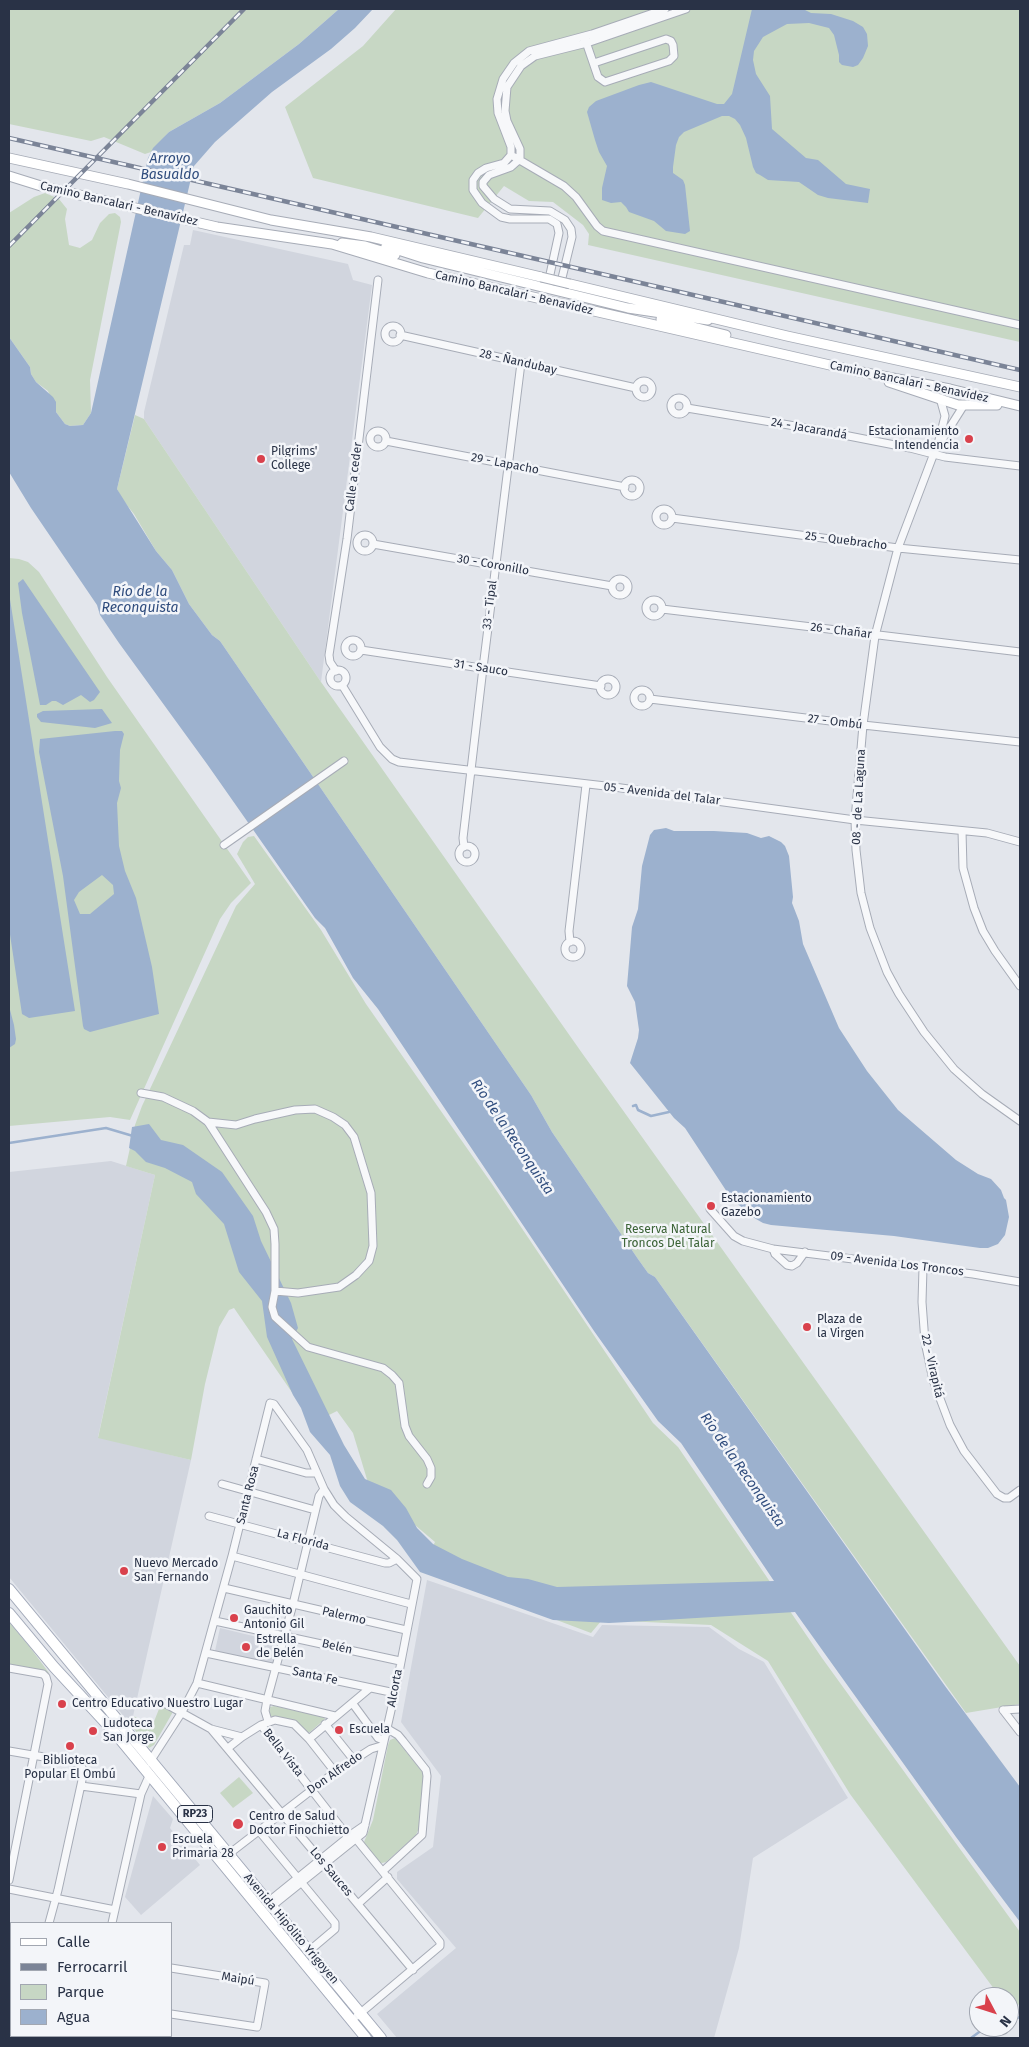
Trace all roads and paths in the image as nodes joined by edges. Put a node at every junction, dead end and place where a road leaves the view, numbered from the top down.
1 (665, 9) edge
2 (686, 9) edge
3 (586, 40) junction
4 (594, 63) junction
5 (511, 155) junction
6 (9, 158) edge
7 (520, 159) junction
8 (9, 176) edge
9 (500, 203) junction
10 (492, 212) junction
11 (346, 233) junction
12 (332, 244) junction
13 (496, 276) junction
14 (378, 280) dead end
15 (547, 288) junction
16 (559, 291) junction
17 (628, 308) junction
18 (736, 323) junction
19 (1020, 325) edge
20 (400, 335) dead end
21 (773, 352) junction
22 (521, 363) junction
23 (856, 371) junction
24 (1020, 387) edge
25 (636, 388) dead end
26 (940, 398) junction
27 (964, 405) junction
28 (1020, 406) edge
29 (687, 408) dead end
30 (386, 441) dead end
31 (934, 454) junction
32 (508, 465) junction
33 (1020, 466) edge
34 (625, 487) dead end
35 (672, 518) dead end
36 (373, 544) dead end
37 (898, 548) junction
38 (1020, 560) edge
39 (495, 565) junction
40 (612, 586) dead end
41 (662, 608) dead end
42 (875, 636) junction
43 (360, 650) dead end
44 (1020, 652) edge
45 (483, 668) junction
46 (336, 671) junction
47 (342, 685) junction
48 (601, 686) dead end
49 (650, 699) dead end
50 (863, 725) junction
51 (1020, 742) edge
52 (344, 761) dead end
53 (472, 772) junction
54 (586, 785) junction
55 (855, 820) junction
56 (962, 831) junction
57 (1020, 842) edge
58 (224, 845) dead end
59 (464, 847) dead end
60 (570, 942) dead end
61 (1020, 986) edge
62 (140, 1093) dead end
63 (1020, 1121) edge
64 (208, 1122) junction
65 (710, 1209) dead end
66 (773, 1249) junction
67 (805, 1252) junction
68 (923, 1268) junction
69 (1020, 1282) edge
70 (275, 1291) junction
71 (256, 1459) junction
72 (316, 1474) junction
73 (222, 1484) dead end
74 (427, 1484) dead end
75 (324, 1489) junction
76 (249, 1490) junction
77 (1020, 1490) edge
78 (315, 1510) junction
79 (209, 1516) dead end
80 (240, 1524) junction
81 (307, 1541) junction
82 (232, 1556) junction
83 (397, 1559) junction
84 (300, 1573) junction
85 (224, 1588) junction
86 (9, 1589) edge
87 (293, 1604) junction
88 (411, 1604) junction
89 (9, 1614) edge
90 (215, 1621) junction
91 (406, 1630) junction
92 (284, 1635) junction
93 (57, 1647) junction
94 (206, 1653) junction
95 (45, 1656) junction
96 (400, 1661) junction
97 (275, 1667) junction
98 (9, 1668) edge
99 (197, 1683) junction
100 (370, 1688) junction
101 (394, 1693) junction
102 (267, 1700) junction
103 (166, 1704) dead end
104 (353, 1704) junction
105 (1020, 1709) edge
106 (182, 1712) junction
107 (335, 1716) junction
108 (268, 1721) junction
109 (325, 1724) junction
110 (261, 1725) junction
111 (386, 1728) junction
112 (211, 1729) junction
113 (1020, 1732) edge
114 (242, 1737) junction
115 (309, 1739) junction
116 (382, 1743) junction
117 (228, 1748) junction
118 (9, 1751) edge
119 (33, 1756) junction
120 (353, 1759) junction
121 (151, 1760) junction
122 (335, 1772) junction
123 (150, 1776) junction
124 (81, 1786) junction
125 (311, 1789) junction
126 (141, 1794) junction
127 (282, 1813) junction
128 (259, 1831) junction
129 (351, 1837) junction
130 (224, 1858) junction
131 (322, 1862) junction
132 (385, 1874) junction
133 (9, 1880) edge
134 (300, 1880) junction
135 (9, 1889) edge
136 (56, 1898) junction
137 (270, 1904) junction
138 (358, 1904) junction
139 (115, 1910) junction
140 (50, 1922) edge
141 (112, 1922) edge
142 (309, 1951) junction
143 (172, 1968) edge
144 (413, 1970) junction
145 (172, 2014) edge
146 (360, 2014) junction
147 (352, 2021) junction
148 (26, 2037) edge
149 (37, 2038) edge
150 (366, 2038) edge
151 (381, 2038) edge

1 - 3 street
2 - 3 street
3 - 4 street
3 - 5 street
3 - 7 street
4 - 4 street
5 - 7 street
5 - 10 street
6 - 11 main road, Camino Bancalari - Benavídez
7 - 9 street
7 - 19 street
8 - 12 main road, Camino Bancalari - Benavídez
9 - 10 street
9 - 16 street
10 - 15 street
11 - 13 main road
11 - 18 main road, Camino Bancalari - Benavídez, bridge
12 - 13 main road
12 - 21 main road, Camino Bancalari - Benavídez
13 - 15 main road
14 - 46 street, Calle a ceder
15 - 16 main road
16 - 17 main road
17 - 18 main road
17 - 21 main road
18 - 24 main road, Camino Bancalari - Benavídez
20 - 22 street, 28 - Ñandubay
21 - 23 main road, Camino Bancalari - Benavídez
22 - 25 street, 28 - Ñandubay
22 - 32 street, 33 - Tipal
23 - 26 main road
23 - 28 main road, Camino Bancalari - Benavídez
26 - 27 main road
26 - 31 street, 08 - de La Laguna
27 - 28 main road
27 - 31 street, 08 - de La Laguna
29 - 31 street, 24 - Jacarandá
30 - 32 street, 29 - Lapacho
31 - 33 street, 24 - Jacarandá
31 - 37 street, 08 - de La Laguna
32 - 34 street, 29 - Lapacho
32 - 39 street, 33 - Tipal
35 - 37 street, 25 - Quebracho
36 - 39 street, 30 - Coronillo
37 - 38 street, 25 - Quebracho
37 - 42 street, 08 - de La Laguna
39 - 40 street, 30 - Coronillo
39 - 45 street, 33 - Tipal
41 - 42 street, 26 - Chañar
42 - 44 street, 26 - Chañar
42 - 50 street, 08 - de La Laguna
43 - 45 street, 31 - Sauco
45 - 48 street, 31 - Sauco
45 - 53 street, 33 - Tipal
46 - 47 street
46 - 47 street
47 - 53 street, 05 - Avenida del Talar
49 - 50 street, 27 - Ombú
50 - 51 street, 27 - Ombú
50 - 55 street, 08 - de La Laguna
52 - 58 street
53 - 54 street, 05 - Avenida del Talar
53 - 59 street, 33 - Tipal
54 - 55 street, 05 - Avenida del Talar
54 - 60 street
55 - 56 street, 05 - Avenida del Talar
55 - 63 street, 08 - de La Laguna
56 - 57 street, 05 - Avenida del Talar
56 - 61 street
62 - 64 street
64 - 70 street
64 - 70 street
65 - 66 street, 09 - Avenida Los Troncos
66 - 67 street, 09 - Avenida Los Troncos
66 - 67 street
67 - 68 street, 09 - Avenida Los Troncos
68 - 69 street, 09 - Avenida Los Troncos
68 - 77 street, 22 - Virapitá
70 - 74 street
71 - 72 street
71 - 72 street, Santa Rosa
71 - 76 street, Santa Rosa
72 - 75 street, Santa Rosa
73 - 76 street
75 - 78 street, Bella Vista
75 - 83 street, Santa Rosa
76 - 78 street
76 - 80 street, Santa Rosa
78 - 81 street, Bella Vista
79 - 80 street, La Florida
80 - 81 street, La Florida
80 - 82 street, Santa Rosa
81 - 83 street, La Florida
81 - 84 street, Bella Vista
82 - 84 street
82 - 85 street, Santa Rosa
83 - 88 street, Alcorta
84 - 87 street, Bella Vista
84 - 88 street
85 - 87 street, Palermo
85 - 90 street, Santa Rosa
86 - 93 main road, Avenida Hipólito Yrigoyen / RP23
87 - 91 street, Palermo
87 - 92 street, Bella Vista
88 - 91 street, Alcorta
89 - 95 main road, Avenida Hipólito Yrigoyen / RP23
90 - 92 street, Belén
90 - 94 street, Santa Rosa
91 - 96 street, Alcorta
92 - 96 street, Belén
92 - 97 street, Bella Vista
93 - 95 main road
93 - 121 main road, Avenida Hipólito Yrigoyen / RP23
94 - 97 street, Santa Fe
94 - 99 street, Santa Rosa
95 - 123 main road, Avenida Hipólito Yrigoyen / RP23
96 - 101 street, Alcorta
97 - 100 street, Santa Fe
97 - 102 street, Bella Vista
98 - 119 street
99 - 102 street
99 - 106 street, Santa Rosa
100 - 101 street, Santa Fe
100 - 104 street
101 - 111 street, Alcorta
102 - 107 street
102 - 108 street, Bella Vista
103 - 106 street, Los Sauces
104 - 107 street
104 - 116 street
105 - 113 street
106 - 112 street, Los Sauces
106 - 121 street, Santa Rosa
107 - 109 street
108 - 110 street, Bella Vista
108 - 115 street
109 - 115 street
109 - 120 street
110 - 114 street
110 - 125 street, Bella Vista
111 - 116 street, Alcorta
111 - 132 street
112 - 114 street, Los Sauces
112 - 117 street, Los Sauces
114 - 117 street
115 - 122 street
116 - 120 street, Don Alfredo
116 - 129 street, Alcorta
117 - 127 street, Los Sauces
118 - 119 street
119 - 124 street
119 - 133 street
120 - 122 street, Don Alfredo
121 - 123 street, Santa Rosa
121 - 130 main road, Avenida Hipólito Yrigoyen / RP23
122 - 125 street, Don Alfredo
123 - 126 street
123 - 130 main road, Avenida Hipólito Yrigoyen / RP23
124 - 126 street
124 - 136 street
125 - 127 street, Don Alfredo
125 - 129 street, Bella Vista
126 - 139 street
127 - 128 street, Don Alfredo
127 - 131 street, Los Sauces
128 - 130 street, Don Alfredo
128 - 134 street
129 - 131 street, Alcorta
129 - 132 street, Bella Vista
130 - 137 main road, Avenida Hipólito Yrigoyen / RP23
130 - 147 main road, Avenida Hipólito Yrigoyen / RP23
131 - 134 street, Alcorta
131 - 138 street, Los Sauces
132 - 138 street
132 - 144 street, Bella Vista
134 - 137 street, Alcorta
134 - 142 street
135 - 136 street
136 - 139 street
136 - 140 street
137 - 142 main road, Avenida Hipólito Yrigoyen / RP23
138 - 144 street, Los Sauces
139 - 141 street
142 - 146 main road, Avenida Hipólito Yrigoyen / RP23
143 - 145 street, Maipú
144 - 146 street, Bella Vista
146 - 147 street, Bella Vista
146 - 151 main road, Avenida Hipólito Yrigoyen / RP23
147 - 150 main road, Avenida Hipólito Yrigoyen / RP23
148 - 149 street

